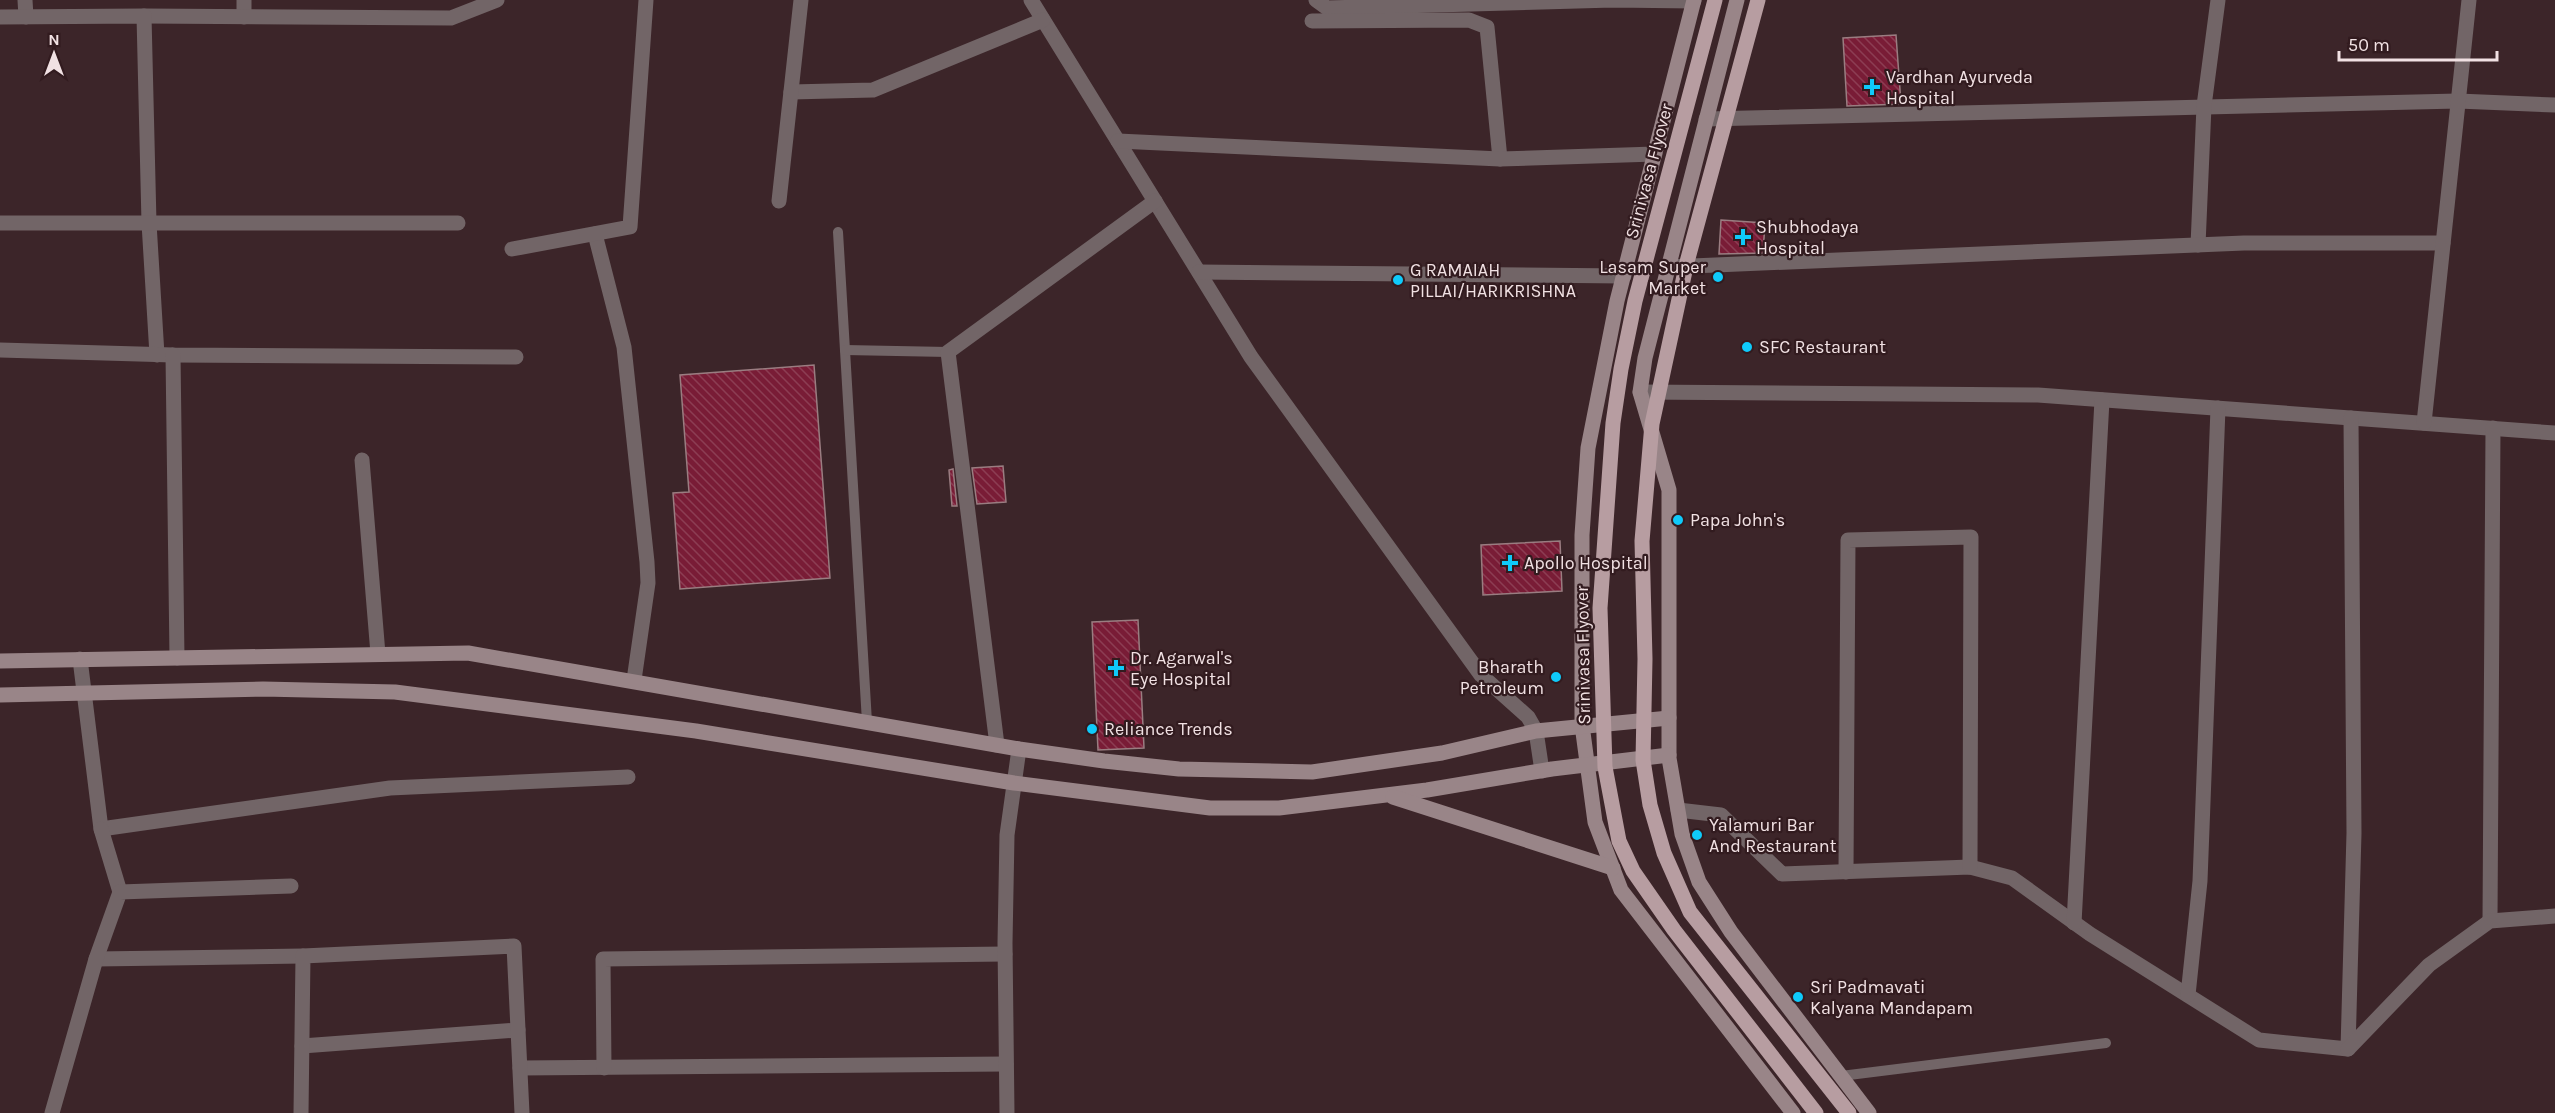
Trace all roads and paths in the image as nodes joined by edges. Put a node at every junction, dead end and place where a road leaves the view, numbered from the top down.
1 (25, 0) edge
2 (244, 0) edge
3 (497, 0) edge
4 (646, 0) edge
5 (801, 0) edge
6 (1031, 0) edge
7 (1316, 0) edge
8 (1613, 0) edge
9 (1715, 0) edge
10 (1737, 0) edge
11 (1758, 0) edge
12 (2218, 0) edge
13 (2469, 0) edge
14 (1694, 1) edge
15 (1487, 2) edge
16 (144, 16) junction
17 (0, 17) edge
18 (26, 17) junction
19 (244, 17) junction
20 (1043, 20) junction
21 (1312, 21) dead end
22 (791, 92) junction
23 (2458, 101) junction
24 (2555, 105) edge
25 (2204, 106) junction
26 (1706, 119) junction
27 (1118, 141) junction
28 (1655, 154) junction
29 (1500, 159) junction
30 (779, 201) dead end
31 (1155, 201) junction
32 (0, 223) edge
33 (149, 223) junction
34 (458, 223) dead end
35 (838, 232) dead end
36 (595, 234) junction
37 (2443, 243) junction
38 (2198, 245) junction
39 (512, 249) dead end
40 (1668, 267) junction
41 (1199, 272) junction
42 (1624, 276) junction
43 (0, 350) edge
44 (845, 350) junction
45 (948, 352) junction
46 (165, 355) junction
47 (516, 357) dead end
48 (1640, 392) junction
49 (2102, 400) junction
50 (2218, 408) junction
51 (2351, 418) junction
52 (2424, 423) junction
53 (2493, 428) junction
54 (2555, 433) edge
55 (362, 460) dead end
56 (378, 654) junction
57 (177, 658) junction
58 (80, 659) junction
59 (0, 661) edge
60 (634, 680) junction
61 (84, 694) junction
62 (0, 695) edge
63 (1669, 718) junction
64 (867, 722) junction
65 (1582, 725) junction
66 (1536, 732) junction
67 (997, 745) junction
68 (1019, 749) junction
69 (1669, 754) junction
70 (1588, 765) junction
71 (1542, 771) junction
72 (628, 777) dead end
73 (1014, 783) junction
74 (1387, 795) junction
75 (1678, 810) junction
76 (101, 829) junction
77 (1970, 867) junction
78 (1613, 868) junction
79 (1846, 872) junction
80 (291, 886) dead end
81 (120, 892) junction
82 (2555, 916) edge
83 (2490, 921) junction
84 (2074, 923) junction
85 (1005, 954) junction
86 (303, 956) junction
87 (96, 959) junction
88 (2188, 995) junction
89 (518, 1030) junction
90 (2106, 1043) dead end
91 (302, 1046) junction
92 (2348, 1049) junction
93 (1006, 1064) junction
94 (520, 1068) junction
95 (603, 1068) junction
96 (1841, 1076) junction
97 (52, 1113) edge
98 (301, 1113) edge
99 (522, 1113) edge
100 (1007, 1113) edge
101 (1793, 1113) edge
102 (1816, 1113) edge
103 (1849, 1113) edge
104 (1869, 1113) edge

1 - 18 street
2 - 19 street
3 - 19 street
4 - 36 street
5 - 22 street
6 - 20 street
7 - 15 street
8 - 14 street
8 - 15 street
9 - 102 main road, Srinivasa Flyover, bridge
10 - 26 street
11 - 103 main road, bridge
12 - 25 street
13 - 23 street
14 - 28 street
16 - 18 street
16 - 19 street
16 - 33 street
17 - 18 street
20 - 22 street
20 - 27 street
21 - 29 street
22 - 30 street
23 - 24 street
23 - 25 street
23 - 37 street
25 - 26 street
25 - 38 street
26 - 40 street
27 - 29 street
27 - 31 street
28 - 29 street
28 - 42 street
31 - 41 street
31 - 45 street
32 - 33 street
33 - 34 street
33 - 46 street
35 - 44 lane
36 - 39 street
36 - 60 street
37 - 38 street
37 - 52 street
38 - 40 street
40 - 48 street
41 - 42 street
41 - 66 street
42 - 65 street
43 - 46 street
44 - 45 lane
44 - 64 lane
45 - 67 street
46 - 47 street
46 - 57 street
48 - 49 street
48 - 63 street
49 - 50 street
49 - 84 street
50 - 51 street
50 - 88 street
51 - 52 street
51 - 92 street
52 - 53 street
53 - 54 street
53 - 83 street
55 - 56 street
56 - 57 street
56 - 60 street
57 - 58 street
58 - 59 street
58 - 61 street
60 - 64 street
61 - 62 street
61 - 73 street
61 - 76 street
63 - 65 street
63 - 69 street
64 - 67 street
65 - 66 street
65 - 70 street
66 - 68 street
66 - 71 street
67 - 68 street
68 - 73 street
69 - 70 street
69 - 75 street
70 - 71 street
70 - 78 street
71 - 74 street
72 - 76 street
73 - 74 street
73 - 85 street
74 - 78 street
75 - 79 street
75 - 96 street
76 - 81 street
77 - 79 street
77 - 79 street
77 - 84 street
78 - 101 street
80 - 81 street
81 - 87 street
82 - 83 street
83 - 92 street
84 - 88 street
85 - 93 street
85 - 95 street
86 - 87 street
86 - 89 street
86 - 91 street
87 - 97 street
88 - 92 street
89 - 91 street
89 - 94 street
90 - 96 lane
91 - 98 street
93 - 95 street
93 - 100 street
94 - 95 street
94 - 99 street
96 - 104 street

